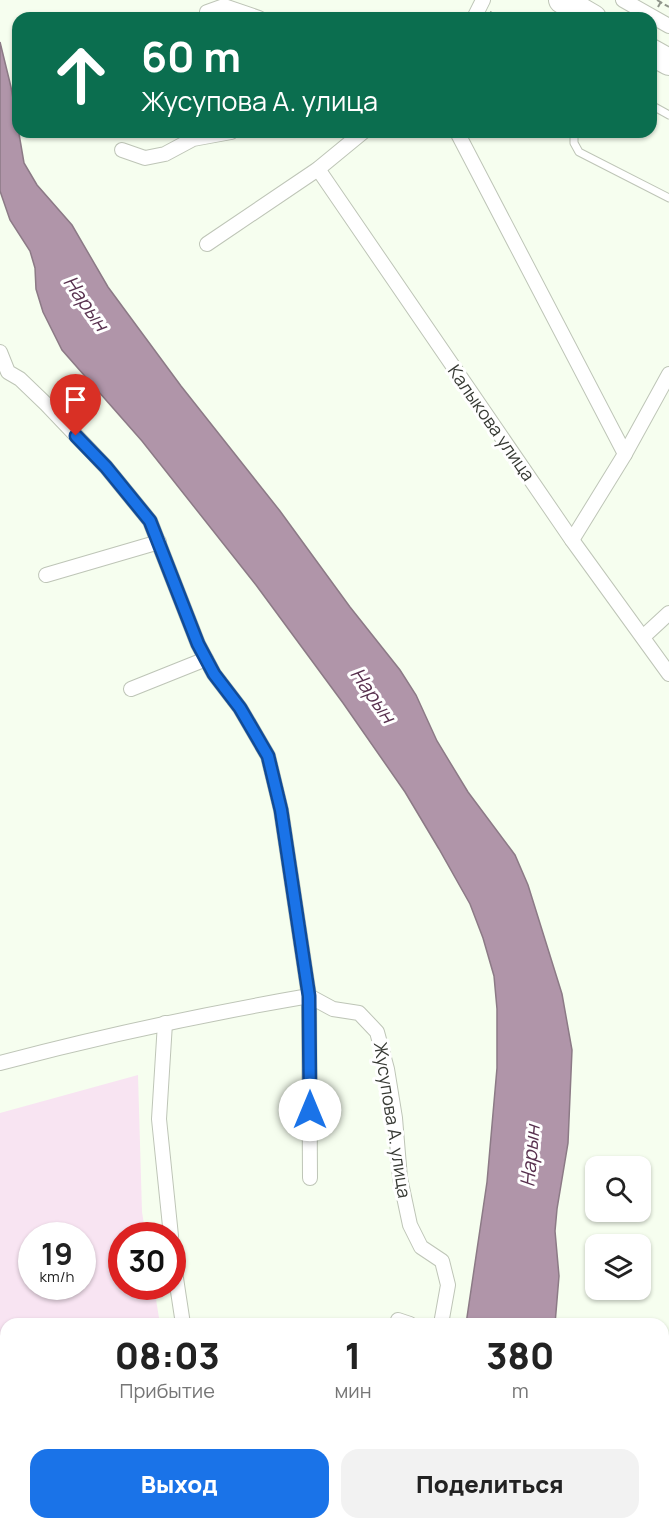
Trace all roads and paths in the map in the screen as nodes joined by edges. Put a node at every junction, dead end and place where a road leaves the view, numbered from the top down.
1 (562, 0) edge
2 (623, 0) edge
3 (657, 0) edge
4 (669, 7) edge
5 (207, 12) edge
6 (242, 12) edge
7 (583, 12) edge
8 (644, 12) edge
9 (189, 138) edge
10 (356, 138) edge
11 (460, 138) edge
12 (574, 138) edge
13 (122, 150) dead end
14 (318, 169) junction
15 (669, 198) edge
16 (207, 244) dead end
17 (0, 352) edge
18 (4, 373) edge
19 (669, 374) edge
20 (626, 454) junction
21 (572, 540) junction
22 (159, 542) junction
23 (46, 575) dead end
24 (669, 613) edge
25 (643, 637) junction
26 (206, 659) junction
27 (669, 674) edge
28 (131, 689) dead end
29 (309, 996) junction
30 (165, 1023) junction
31 (0, 1063) edge
32 (310, 1178) dead end
33 (170, 1222) edge
34 (179, 1300) edge
35 (182, 1318) edge
36 (442, 1318) edge

1 - 7 highway
2 - 8 street
3 - 4 path
5 - 6 street
9 - 13 street
10 - 14 street
11 - 20 street
12 - 15 lane
14 - 16 street
14 - 21 street, Калыкова улица
17 - 18 street
18 - 22 street
19 - 20 street
20 - 21 street
21 - 25 street, Калыкова улица
22 - 23 street
22 - 26 street
24 - 25 street
25 - 27 street, Калыкова улица
26 - 28 street
26 - 29 street
29 - 30 street
29 - 32 street
29 - 36 street, Жусупова А. улица
30 - 31 street
30 - 33 street
34 - 35 street

